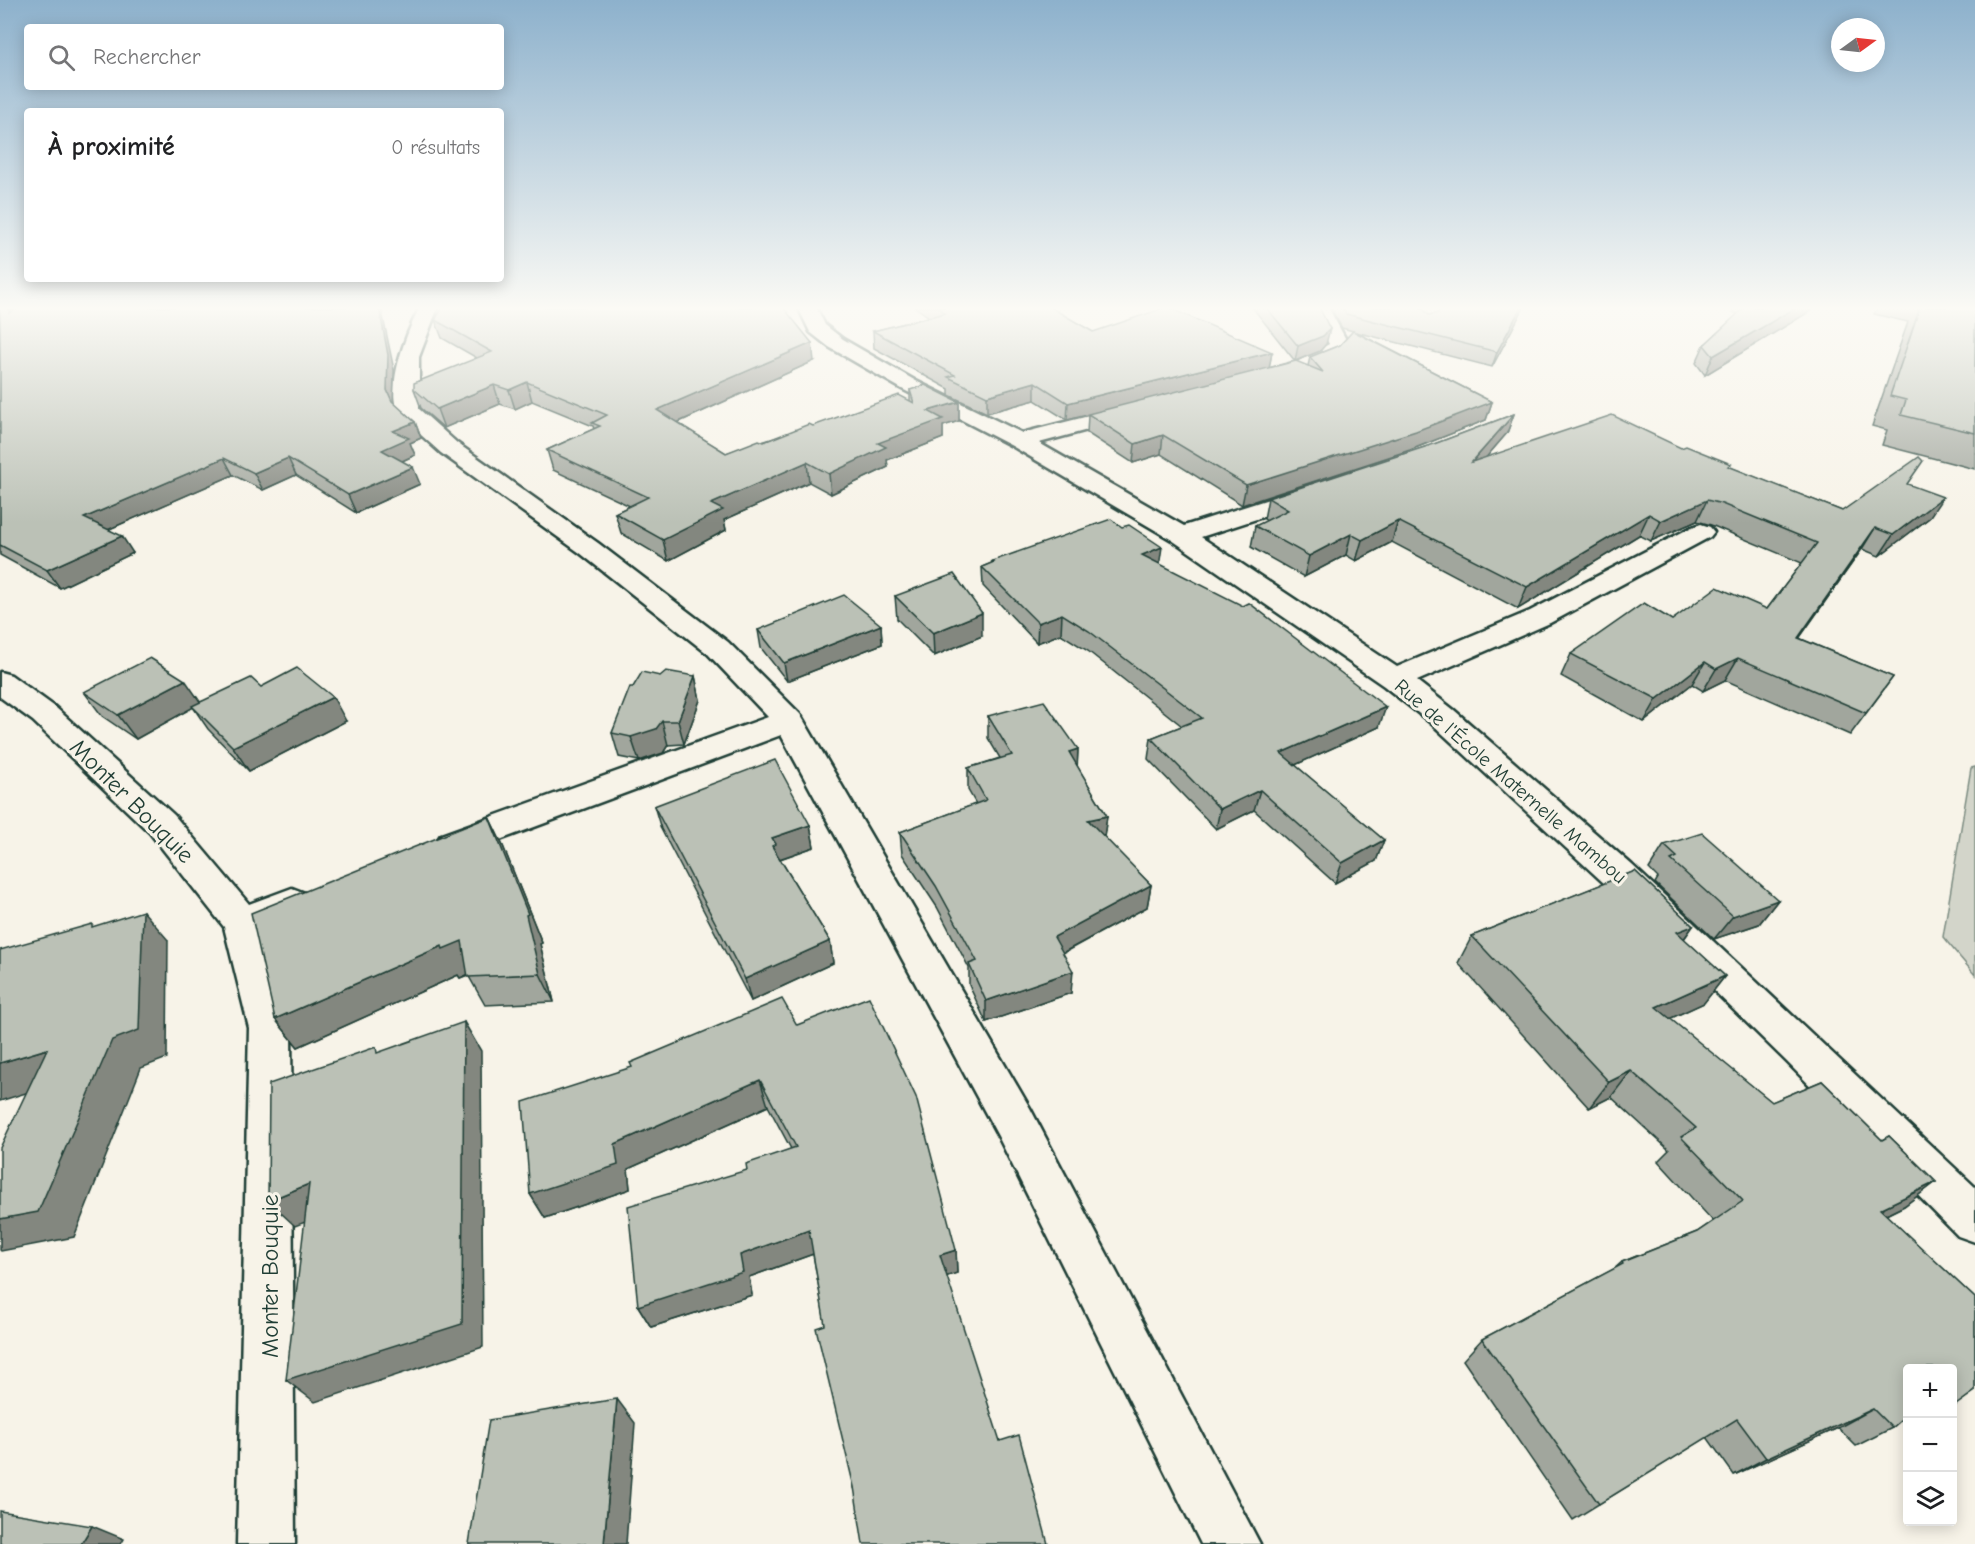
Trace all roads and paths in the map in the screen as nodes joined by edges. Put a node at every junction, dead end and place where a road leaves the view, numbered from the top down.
1 (405, 379) edge
2 (899, 379) edge
3 (1256, 379) edge
4 (1244, 382) edge
5 (1156, 404) edge
6 (1020, 441) junction
7 (1334, 486) edge
8 (1701, 532) dead end
9 (1181, 535) junction
10 (1395, 679) junction
11 (0, 682) edge
12 (789, 721) junction
13 (432, 852) edge
14 (320, 893) edge
15 (242, 922) junction
16 (1975, 1219) edge
17 (266, 1544) edge
18 (1232, 1544) edge

1 - 12 street
2 - 6 street, Rue de l'École Maternelle Mambou
3 - 4 street
5 - 6 street
6 - 9 street, Rue de l'École Maternelle Mambou
7 - 9 street
8 - 10 street
9 - 10 street, Rue de l'École Maternelle Mambou
10 - 16 street, Rue de l'École Maternelle Mambou
11 - 15 street, Monter Bouquie
12 - 13 street
12 - 18 street
14 - 15 street
15 - 17 street, Monter Bouquie

